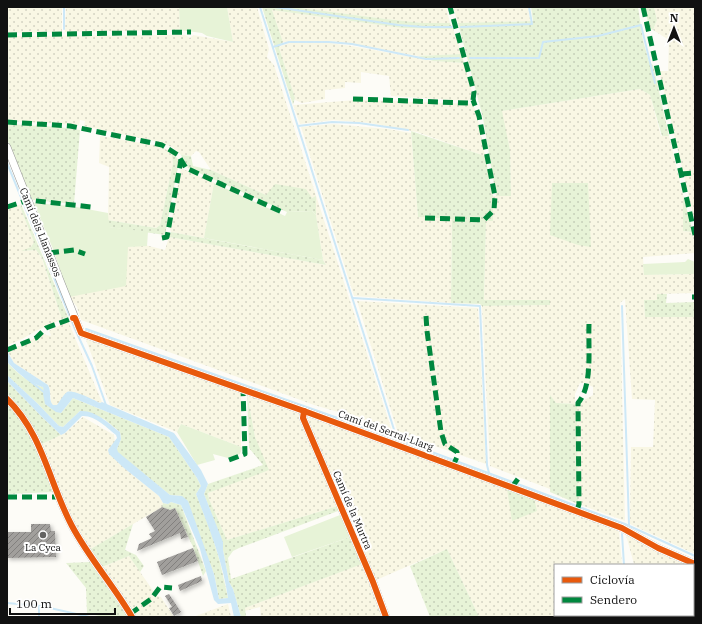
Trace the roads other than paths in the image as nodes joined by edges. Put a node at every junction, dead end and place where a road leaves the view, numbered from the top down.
1 (7, 147) edge
2 (74, 318) joint
3 (7, 399) edge
4 (304, 411) junction
5 (695, 564) edge
6 (132, 617) edge
7 (386, 617) edge

1 - 2 street, Camí dels Llanassos
2 - 4 street, Camí del Serral-Llarg
3 - 6 street
4 - 5 street, Camí del Serral-Llarg
4 - 7 street, Camí de la Murtra

